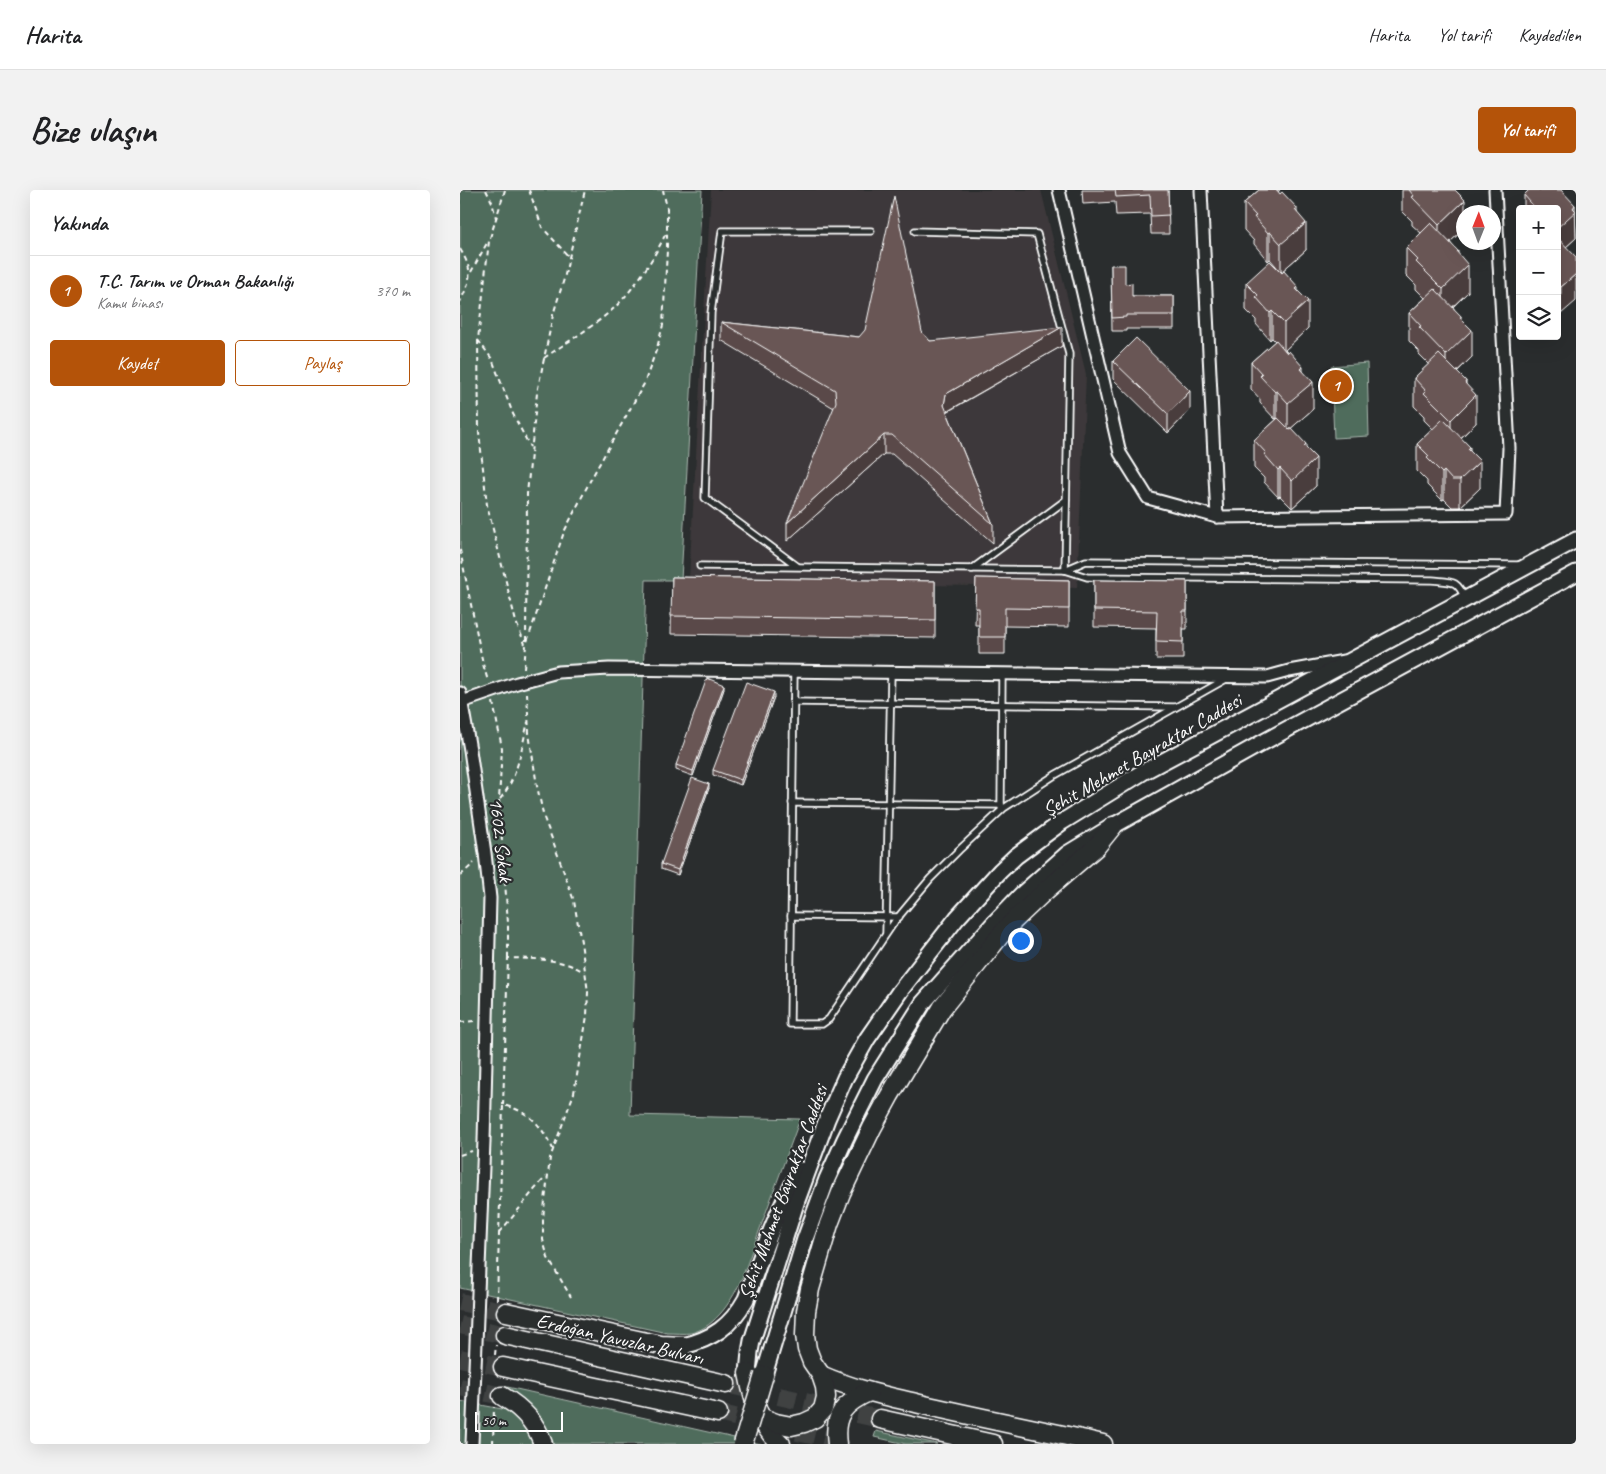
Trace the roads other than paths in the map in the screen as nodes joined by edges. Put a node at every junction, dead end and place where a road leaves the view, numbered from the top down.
1 (1059, 190) edge
2 (1201, 190) edge
3 (1494, 190) edge
4 (871, 231) dead end
5 (915, 231) dead end
6 (1066, 500) junction
7 (1217, 517) junction
8 (1576, 540) edge
9 (1528, 565) junction
10 (700, 566) dead end
11 (797, 566) junction
12 (972, 569) junction
13 (1065, 570) junction
14 (1576, 573) edge
15 (1465, 600) junction
16 (1353, 659) junction
17 (794, 672) junction
18 (891, 673) junction
19 (1002, 674) junction
20 (1231, 677) junction
21 (461, 697) edge
22 (793, 702) junction
23 (892, 703) junction
24 (1002, 704) junction
25 (1177, 707) junction
26 (792, 803) junction
27 (889, 804) junction
28 (1001, 808) junction
29 (1112, 826) junction
30 (791, 916) junction
31 (886, 916) junction
32 (899, 917) junction
33 (886, 933) junction
34 (818, 1141) junction
35 (502, 1306) tunnel mouth
36 (500, 1336) tunnel mouth
37 (682, 1346) joint
38 (499, 1362) tunnel mouth
39 (756, 1374) junction
40 (821, 1374) junction
41 (726, 1384) tunnel mouth
42 (869, 1392) junction
43 (498, 1401) tunnel mouth
44 (718, 1413) tunnel mouth
45 (760, 1417) junction
46 (880, 1419) tunnel mouth
47 (472, 1444) edge
48 (543, 1444) edge
49 (743, 1444) edge
50 (781, 1444) edge
51 (837, 1444) edge
52 (993, 1444) edge
53 (1103, 1444) edge

1 - 7 street
2 - 7 street
3 - 7 street
4 - 11 lane
5 - 6 lane
6 - 12 lane
6 - 13 lane
8 - 9 main road, Şehit Mehmet Bayraktar Caddesi
9 - 13 lane
9 - 15 main road, Şehit Mehmet Bayraktar Caddesi
10 - 11 lane
11 - 12 lane
12 - 13 lane
13 - 15 lane
14 - 29 main road, Şehit Mehmet Bayraktar Caddesi
15 - 16 main road, Şehit Mehmet Bayraktar Caddesi
16 - 20 street
16 - 34 main road, Şehit Mehmet Bayraktar Caddesi
17 - 18 street
17 - 21 street
17 - 22 lane
18 - 19 street
18 - 23 lane
19 - 20 street
19 - 24 lane
20 - 25 lane
21 - 47 street, 1602. Sokak
22 - 23 lane
22 - 26 lane
23 - 24 lane
23 - 27 lane
24 - 25 lane
24 - 28 lane
25 - 28 lane
26 - 27 lane
26 - 30 lane
27 - 28 lane
27 - 31 lane
28 - 32 lane
29 - 39 main road, Şehit Mehmet Bayraktar Caddesi
29 - 40 main road
30 - 31 lane
30 - 33 lane
31 - 32 lane
31 - 33 lane
32 - 33 lane
34 - 37 main road
34 - 39 main road, Şehit Mehmet Bayraktar Caddesi
35 - 37 main road
36 - 41 main road, Erdoğan Yavuzlar Bulvarı
38 - 44 main road
39 - 45 main road
39 - 49 main road, bridge
40 - 42 main road
40 - 45 main road
42 - 51 main road
42 - 53 main road
43 - 48 main road
45 - 50 main road
46 - 52 main road

